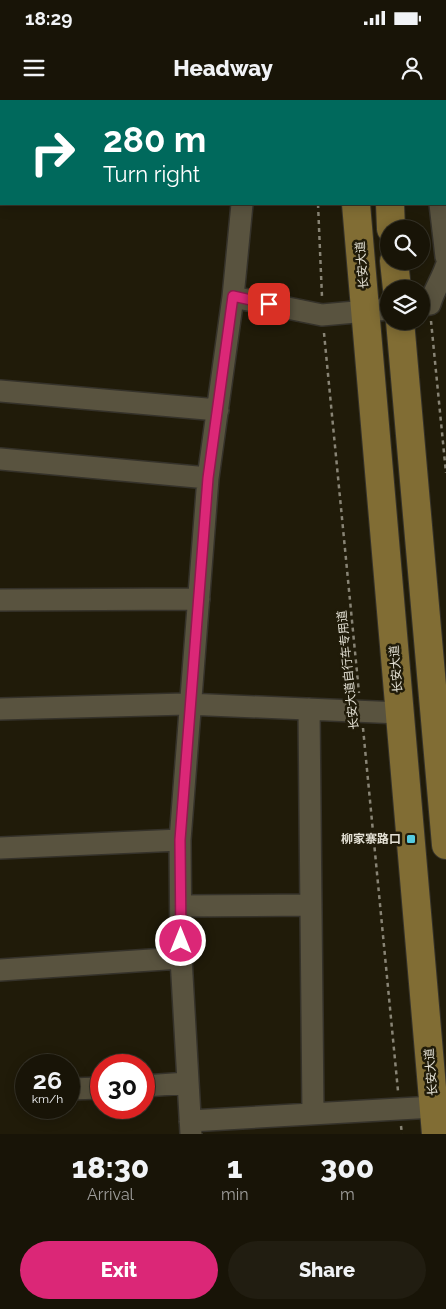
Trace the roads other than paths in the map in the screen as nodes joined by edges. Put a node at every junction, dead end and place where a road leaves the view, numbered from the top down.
1 (242, 205) edge
2 (356, 205) edge
3 (390, 205) edge
4 (440, 205) edge
5 (391, 220) edge
6 (446, 257) edge
7 (446, 266) edge
8 (430, 295) edge
9 (233, 296) junction
10 (377, 310) edge
11 (401, 330) edge
12 (0, 391) edge
13 (218, 410) junction
14 (0, 460) edge
15 (208, 478) junction
16 (0, 600) edge
17 (199, 600) junction
18 (191, 705) junction
19 (0, 709) edge
20 (309, 709) junction
21 (400, 713) junction
22 (180, 840) junction
23 (446, 845) edge
24 (0, 848) edge
25 (180, 906) junction
26 (311, 906) junction
27 (181, 958) junction
28 (0, 970) edge
29 (188, 1083) junction
30 (155, 1085) edge
31 (434, 1107) junction
32 (313, 1114) junction
33 (191, 1128) edge
34 (436, 1134) edge

1 - 9 street
2 - 10 main road, 长安大道
3 - 5 main road
4 - 6 street
7 - 8 street
9 - 10 street
9 - 13 street
10 - 21 main road, 长安大道
11 - 23 main road
12 - 13 street
13 - 15 street
14 - 15 street
15 - 17 street
16 - 17 street
17 - 18 street
18 - 19 street
18 - 20 street
18 - 22 street
20 - 21 street
20 - 26 street
21 - 31 main road, 长安大道
22 - 24 street
22 - 25 street
25 - 26 street
25 - 27 street
26 - 32 street
27 - 28 street
27 - 29 street
29 - 30 street
29 - 33 street
31 - 32 street
31 - 34 main road, 长安大道
32 - 33 street

